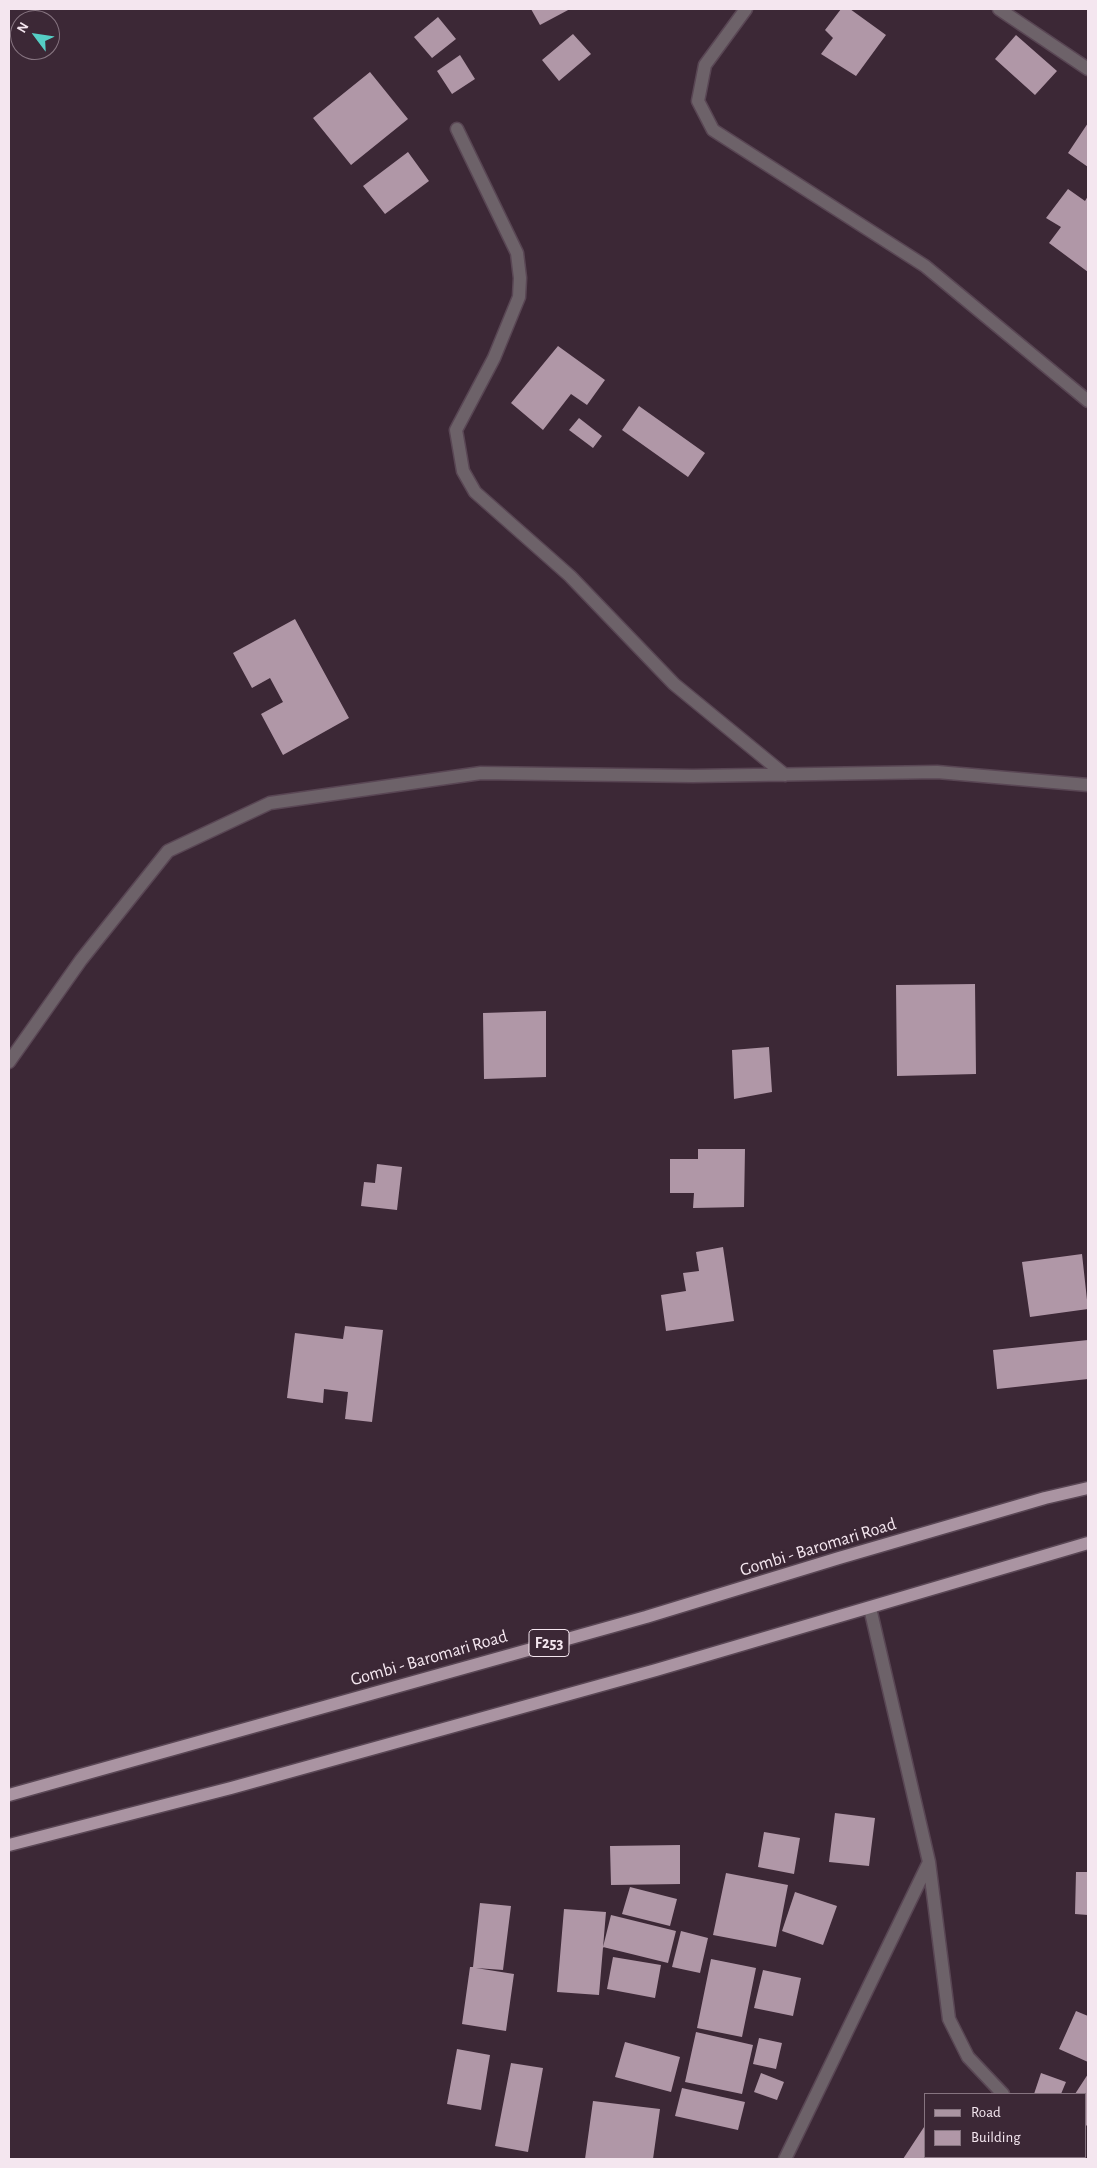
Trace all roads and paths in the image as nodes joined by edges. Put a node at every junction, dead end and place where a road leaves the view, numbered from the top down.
1 (746, 9) edge
2 (999, 9) edge
3 (1088, 69) edge
4 (457, 129) dead end
5 (1088, 401) edge
6 (785, 775) junction
7 (1088, 785) edge
8 (9, 1062) edge
9 (1088, 1488) edge
10 (1088, 1543) edge
11 (870, 1608) junction
12 (9, 1795) edge
13 (9, 1845) edge
14 (928, 1862) junction
15 (1002, 2093) edge
16 (785, 2159) edge

1 - 5 street
2 - 3 street
4 - 6 street
6 - 7 street
6 - 8 street
9 - 12 main road, Gombi - Baromari Road / F253
10 - 11 main road
11 - 13 main road
11 - 14 street
14 - 15 street
14 - 16 street

